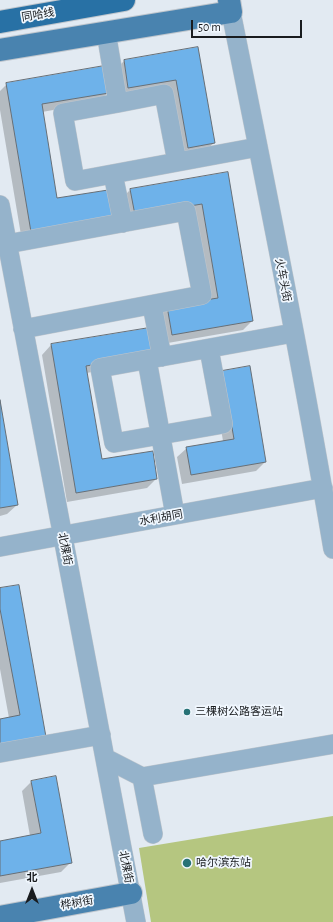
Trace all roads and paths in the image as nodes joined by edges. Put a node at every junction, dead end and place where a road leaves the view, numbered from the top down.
1 (124, 0) edge
2 (230, 6) edge
3 (0, 22) edge
4 (106, 32) junction
5 (0, 50) edge
6 (118, 103) junction
7 (258, 147) junction
8 (177, 162) junction
9 (113, 174) junction
10 (0, 205) edge
11 (123, 222) junction
12 (7, 244) junction
13 (152, 304) junction
14 (23, 329) junction
15 (294, 333) junction
16 (209, 349) junction
17 (155, 358) junction
18 (160, 435) junction
19 (323, 488) junction
20 (175, 515) junction
21 (63, 536) junction
22 (0, 547) edge
23 (333, 549) edge
24 (101, 735) junction
25 (333, 744) edge
26 (0, 753) edge
27 (105, 758) junction
28 (142, 777) junction
29 (153, 834) dead end
30 (131, 893) junction
31 (54, 914) edge
32 (0, 917) edge
33 (136, 922) edge

1 - 3 highway, 同哈线
2 - 4 main road
2 - 7 street, 火车头街
4 - 5 main road
4 - 6 street
6 - 8 street
6 - 9 street
7 - 8 street
7 - 15 street, 火车头街
8 - 9 street
9 - 11 street
10 - 12 street, 北棵街
11 - 12 street
11 - 13 street
12 - 14 street, 北棵街
13 - 14 street
13 - 17 street
14 - 21 street, 北棵街
15 - 16 street
15 - 19 street, 火车头街
16 - 17 street
16 - 18 street
17 - 18 street
17 - 18 street
18 - 20 street
19 - 20 street, 水利胡同
19 - 23 street, 火车头街
20 - 21 street, 水利胡同
21 - 22 street, 水利胡同
21 - 24 street, 北棵街
24 - 26 street
24 - 27 street, 北棵街
25 - 28 street
27 - 28 street
27 - 30 street, 北棵街
28 - 29 street
30 - 31 main road, 桦树街
30 - 33 street, 北棵街
31 - 32 main road, 桦树街

